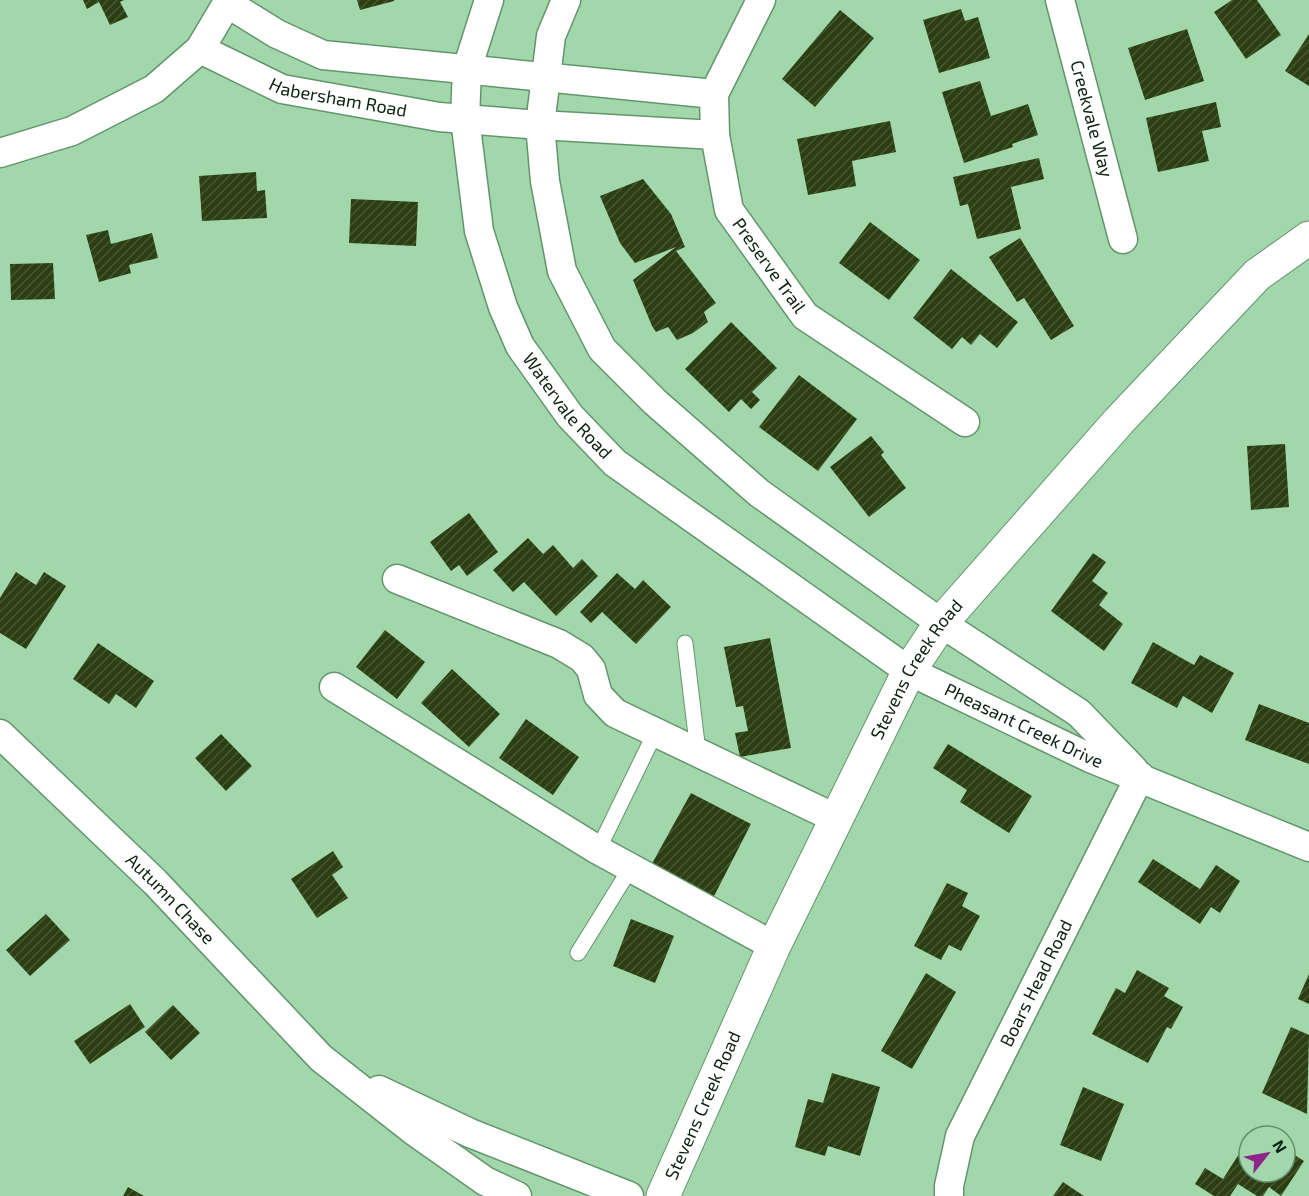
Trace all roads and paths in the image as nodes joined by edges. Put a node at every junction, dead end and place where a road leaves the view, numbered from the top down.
1 (489, 0) edge
2 (566, 0) edge
3 (761, 0) edge
4 (1060, 0) edge
5 (228, 2) edge
6 (200, 49) junction
7 (329, 56) junction
8 (467, 69) junction
9 (546, 76) junction
10 (714, 94) junction
11 (318, 95) junction
12 (465, 119) junction
13 (540, 125) junction
14 (715, 135) junction
15 (0, 153) edge
16 (1309, 238) edge
17 (1123, 239) dead end
18 (965, 422) dead end
19 (396, 579) dead end
20 (942, 623) junction
21 (685, 643) dead end
22 (909, 670) junction
23 (334, 687) dead end
24 (1038, 688) junction
25 (1017, 723) junction
26 (655, 733) junction
27 (0, 734) edge
28 (698, 752) junction
29 (1140, 776) junction
30 (835, 818) junction
31 (1309, 847) edge
32 (598, 850) junction
33 (630, 869) junction
34 (774, 946) junction
35 (578, 953) dead end
36 (334, 1068) junction
37 (517, 1196) edge
38 (629, 1196) edge
39 (663, 1196) edge
40 (949, 1196) edge

1 - 8 street, Watervale Road
2 - 9 street
3 - 10 street, Preserve Trail
4 - 17 street, Creekvale Way
5 - 6 street
5 - 7 street, Habersham Road
6 - 11 street, Habersham Road
6 - 15 street
7 - 8 street, Habersham Road
7 - 11 street
8 - 9 street, Habersham Road
8 - 12 street, Watervale Road
9 - 10 street, Habersham Road
9 - 13 street
10 - 14 street, Preserve Trail
11 - 12 street, Habersham Road
12 - 13 street, Habersham Road
12 - 22 street, Watervale Road
13 - 14 street, Habersham Road
13 - 20 street
14 - 18 street, Preserve Trail
16 - 20 street, Stevens Creek Road
19 - 26 street
20 - 22 street, Stevens Creek Road
20 - 24 street, Pheasant Creek Drive
21 - 28 lane
22 - 25 street, Pheasant Creek Drive
22 - 30 street, Stevens Creek Road
23 - 32 street
24 - 25 street
24 - 29 street, Pheasant Creek Drive
25 - 29 street, Pheasant Creek Drive
26 - 28 street
26 - 32 lane
27 - 36 street, Autumn Chase
28 - 30 street
29 - 31 street, Pheasant Creek Drive
29 - 40 street, Boars Head Road
30 - 34 street, Stevens Creek Road
32 - 33 street
33 - 34 street
33 - 35 lane
34 - 39 street, Stevens Creek Road
36 - 37 street, Autumn Chase
36 - 38 street, Autumn Chase

